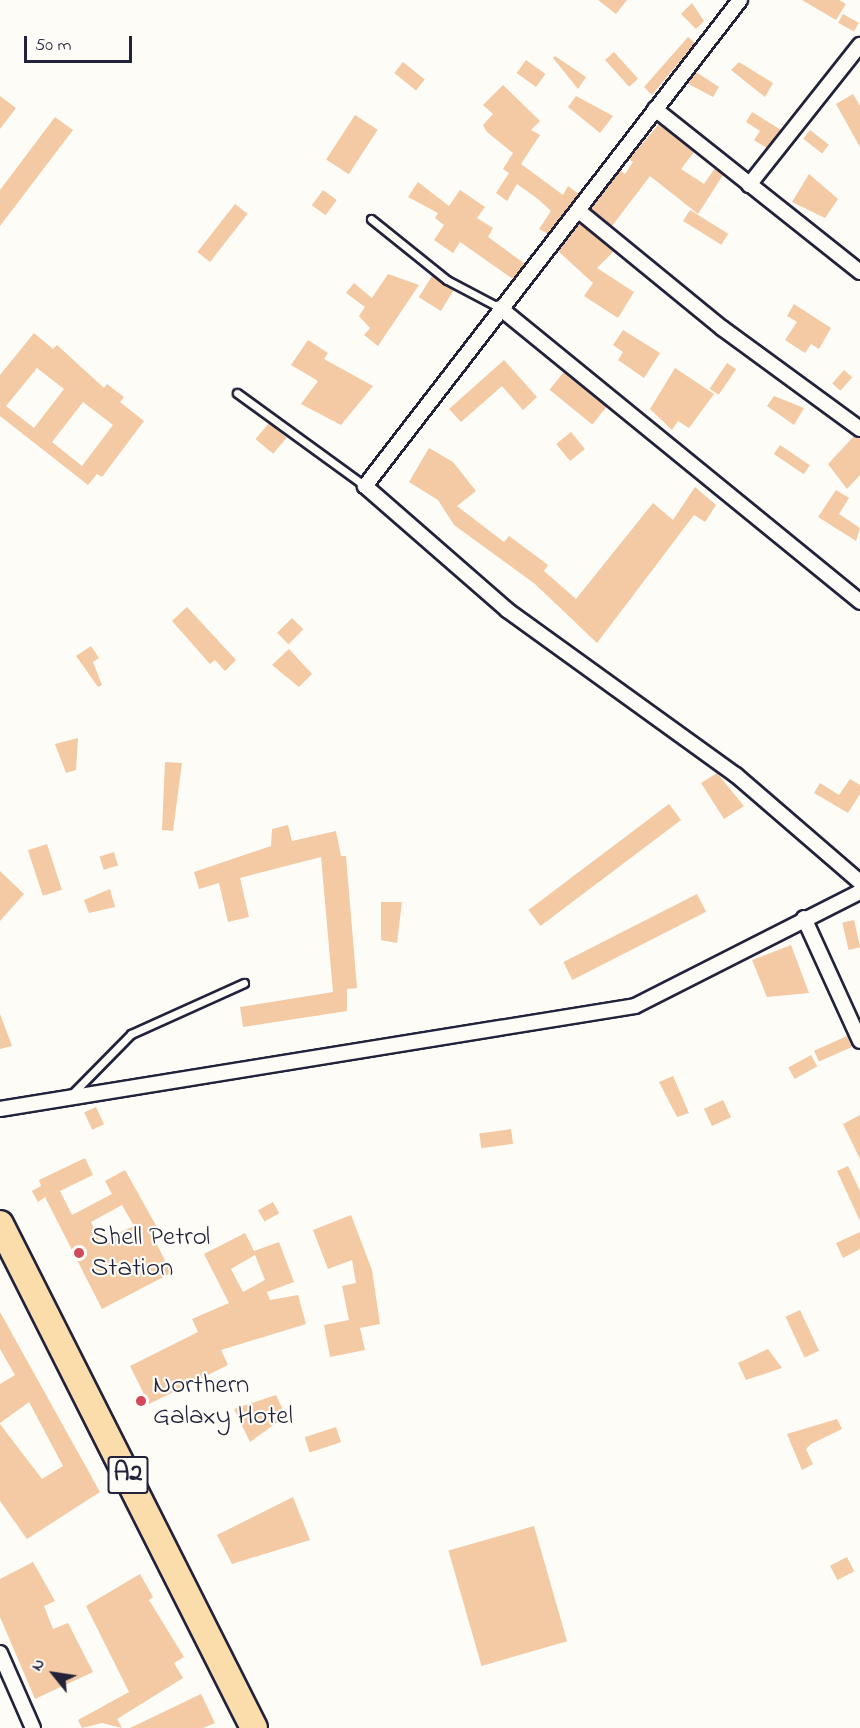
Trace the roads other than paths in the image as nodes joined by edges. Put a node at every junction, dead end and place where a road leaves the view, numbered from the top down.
1 (740, 0) edge
2 (860, 45) edge
3 (655, 109) junction
4 (749, 185) junction
5 (579, 211) junction
6 (371, 219) dead end
7 (860, 272) edge
8 (500, 308) junction
9 (237, 393) dead end
10 (860, 429) edge
11 (365, 486) junction
12 (860, 602) edge
13 (860, 882) edge
14 (860, 892) edge
15 (804, 918) junction
16 (244, 983) dead end
17 (860, 1041) edge
18 (72, 1094) junction
19 (0, 1109) edge
20 (0, 1224) edge
21 (0, 1653) edge
22 (33, 1728) edge
23 (254, 1728) edge

1 - 3 street
2 - 4 street
3 - 4 street
3 - 5 street
4 - 7 street
5 - 8 street
5 - 10 street
6 - 8 lane
8 - 11 street
8 - 12 street
9 - 11 lane
11 - 13 street
14 - 15 street
15 - 17 street
15 - 18 street
16 - 18 lane
18 - 19 street
20 - 23 highway, A2
21 - 22 street

